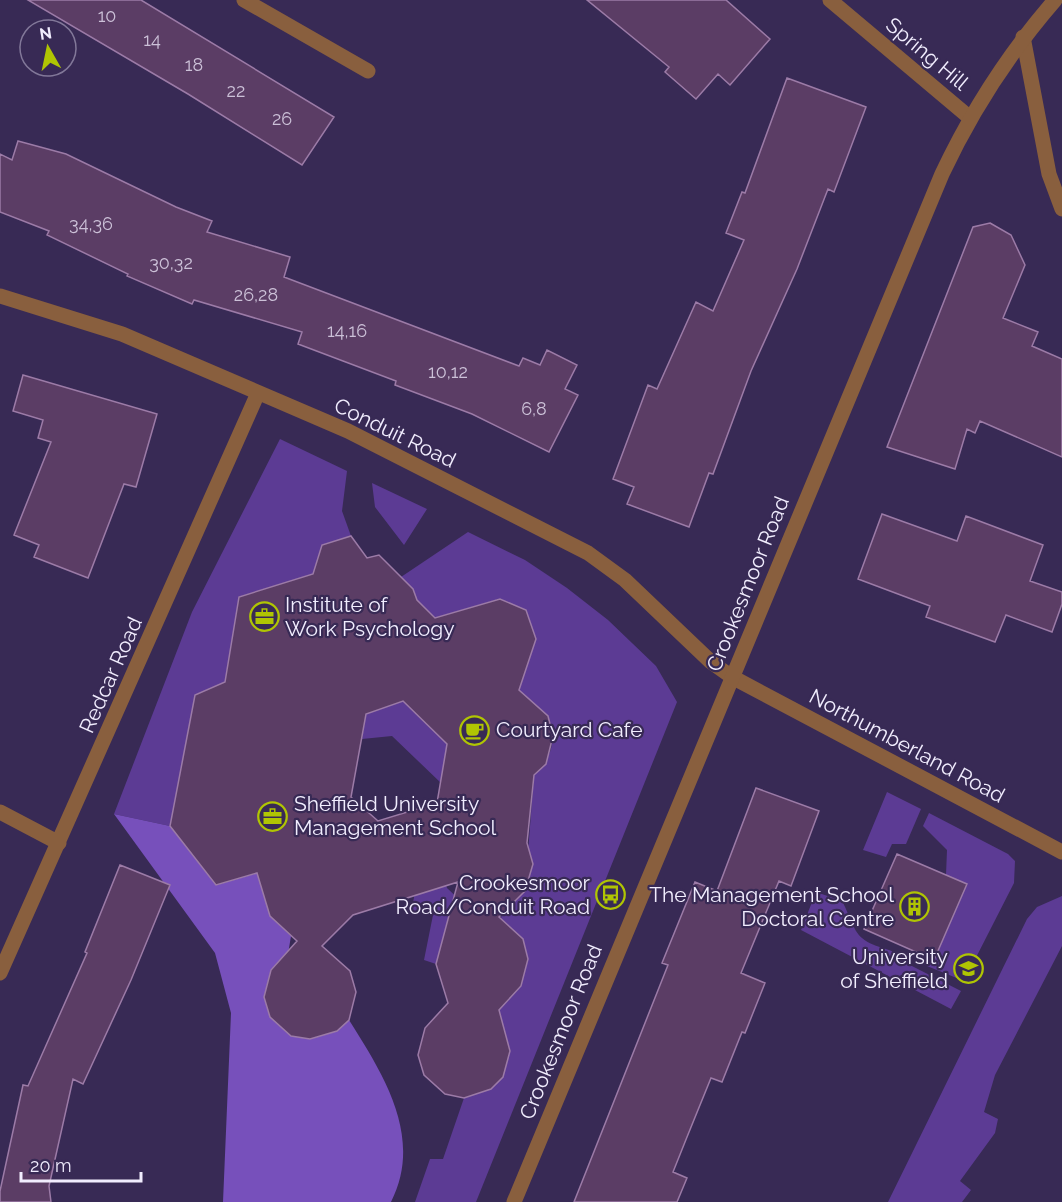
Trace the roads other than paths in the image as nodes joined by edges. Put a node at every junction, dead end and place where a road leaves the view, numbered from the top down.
1 (244, 0) edge
2 (830, 0) edge
3 (1055, 0) edge
4 (1023, 37) junction
5 (368, 71) dead end
6 (969, 117) junction
7 (1062, 209) edge
8 (0, 296) edge
9 (258, 393) junction
10 (732, 677) junction
11 (0, 812) edge
12 (59, 843) junction
13 (1062, 852) edge
14 (0, 973) edge
15 (513, 1202) edge

1 - 5 street
2 - 6 street, Spring Hill
3 - 4 street, Crookesmoor Road
4 - 6 street, Crookesmoor Road
4 - 7 street
6 - 10 street, Crookesmoor Road
8 - 9 street, Conduit Road
9 - 10 street, Conduit Road
9 - 12 street, Redcar Road
10 - 13 street, Northumberland Road
10 - 15 street, Crookesmoor Road
11 - 12 street
12 - 14 street, Redcar Road

